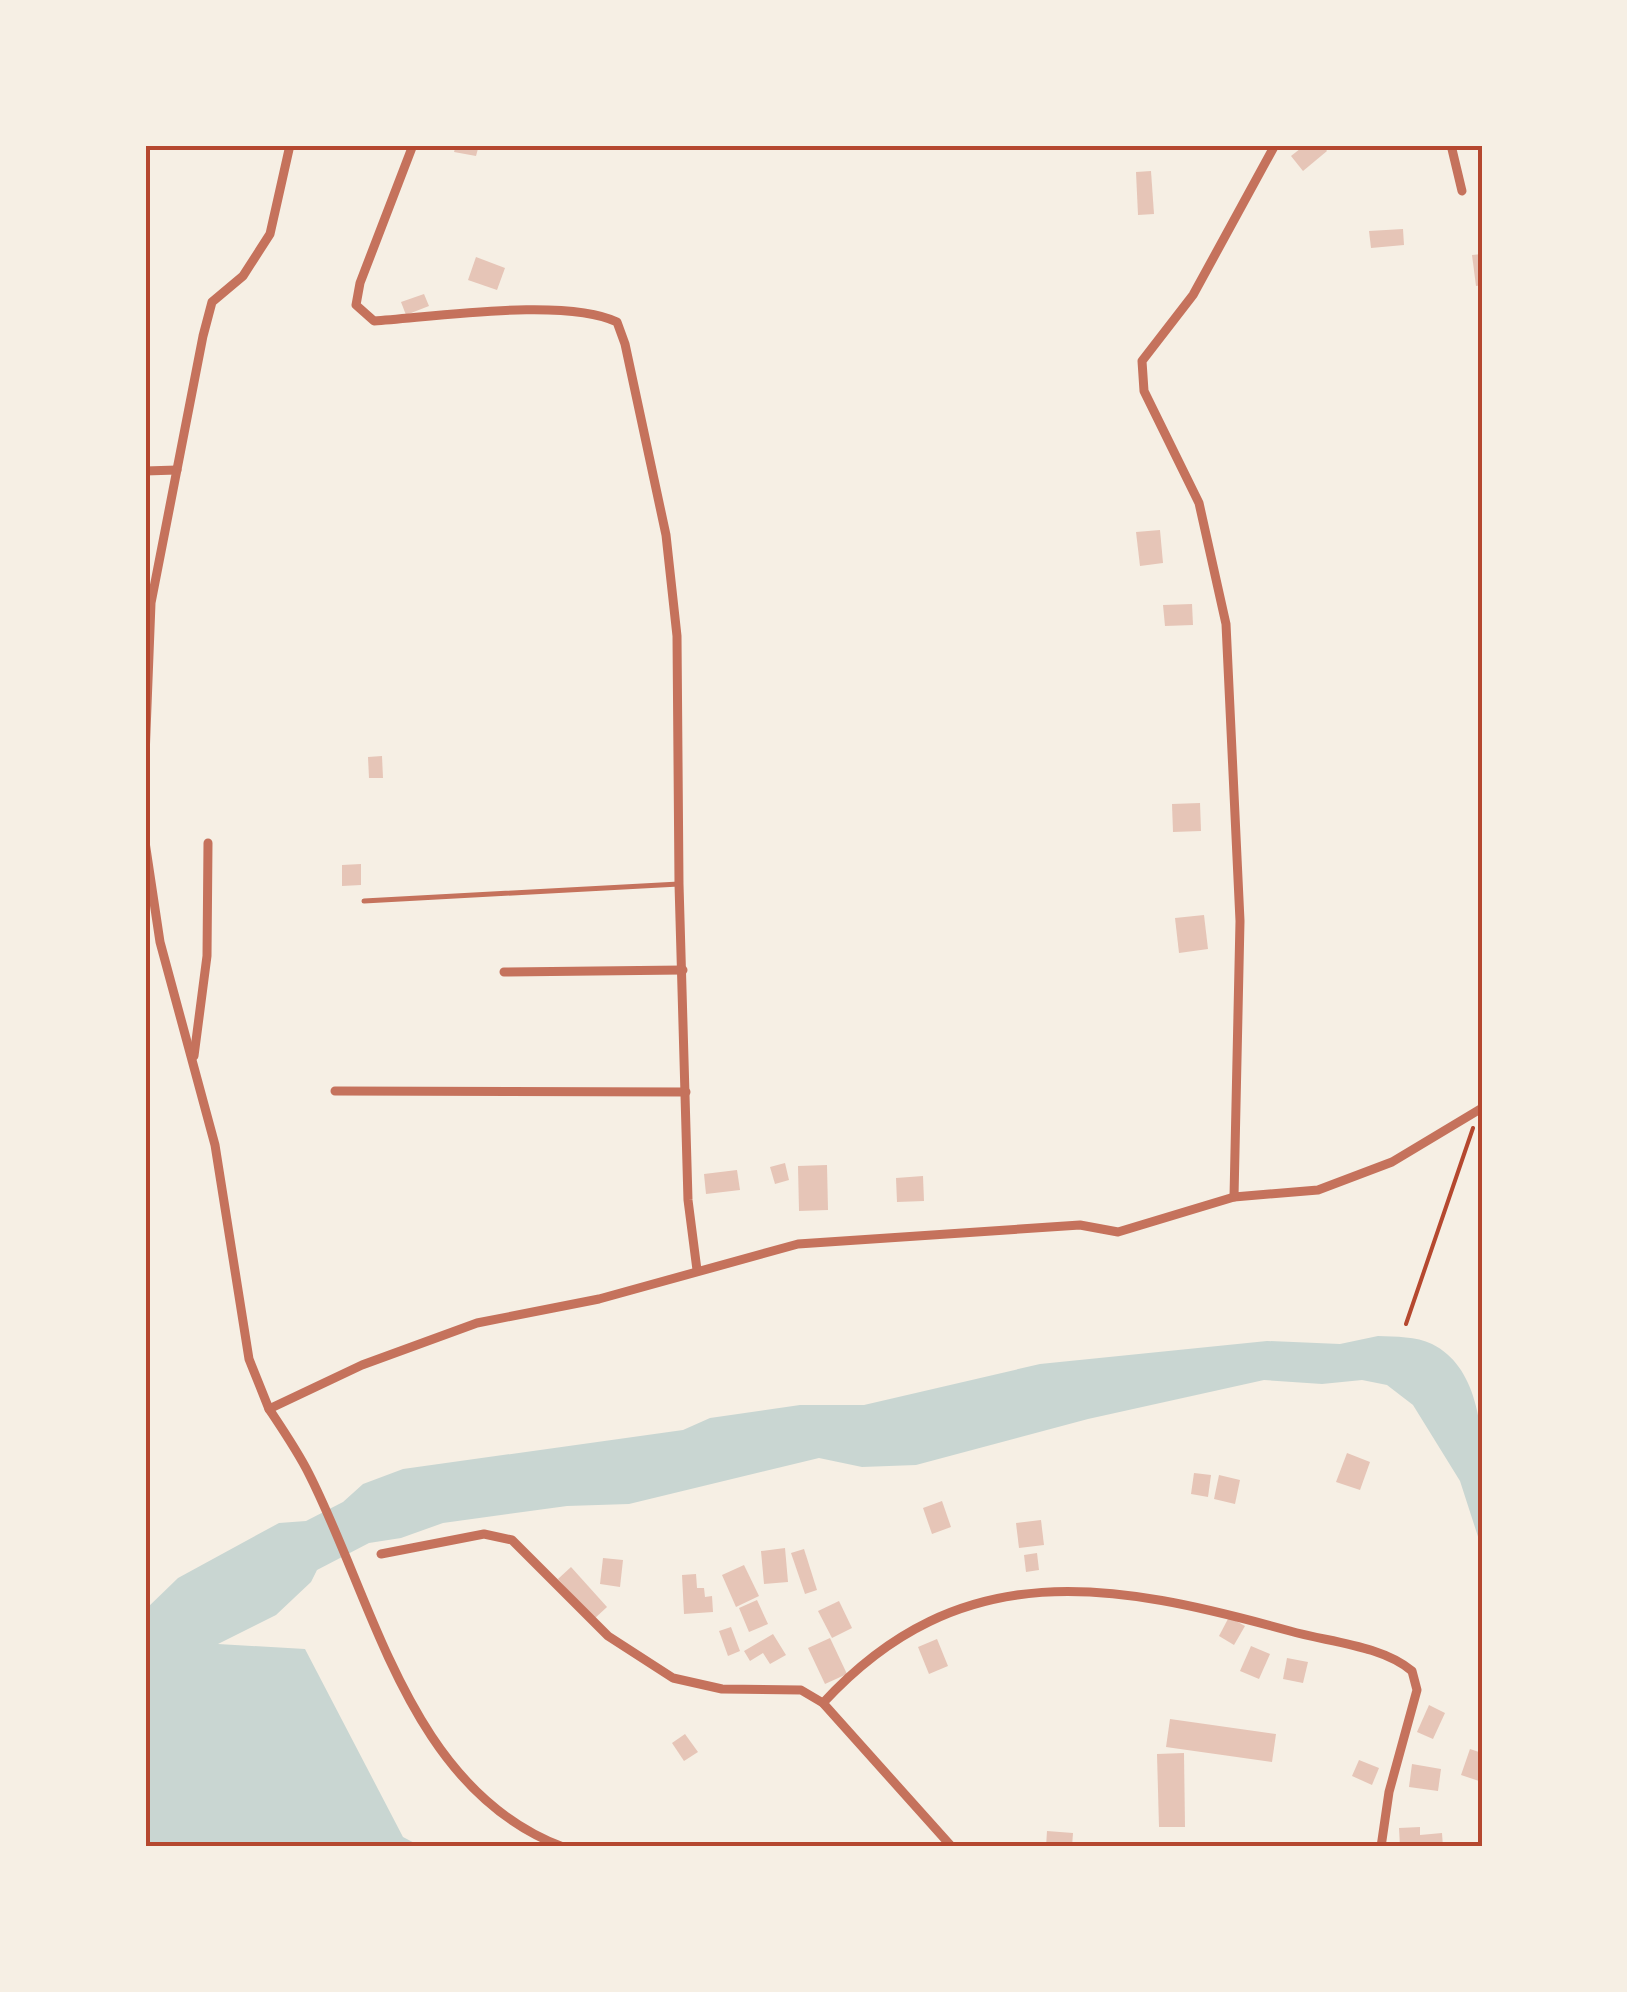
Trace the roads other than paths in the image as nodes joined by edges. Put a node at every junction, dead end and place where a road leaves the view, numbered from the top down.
1 (290, 145) edge
2 (413, 145) edge
3 (1275, 145) edge
4 (1451, 145) edge
5 (1462, 191) dead end
6 (177, 470) junction
7 (145, 471) edge
8 (145, 758) edge
9 (145, 842) edge
10 (208, 843) dead end
11 (678, 884) junction
12 (364, 901) dead end
13 (683, 970) junction
14 (504, 972) dead end
15 (193, 1059) junction
16 (335, 1092) dead end
17 (686, 1092) junction
18 (1481, 1108) edge
19 (1234, 1197) junction
20 (697, 1270) junction
21 (270, 1409) junction
22 (381, 1554) dead end
23 (823, 1703) junction
24 (563, 1847) edge
25 (952, 1847) edge
26 (1380, 1847) edge

1 - 6 street
2 - 11 street
3 - 19 street
4 - 5 street
6 - 7 street
6 - 8 street
9 - 15 street
10 - 15 street
11 - 12 lane
11 - 13 street
13 - 14 street
13 - 17 street
15 - 21 street
16 - 17 street
17 - 20 street
18 - 19 street
19 - 20 street
20 - 21 street
21 - 24 street
22 - 23 street
23 - 25 street
23 - 26 street

